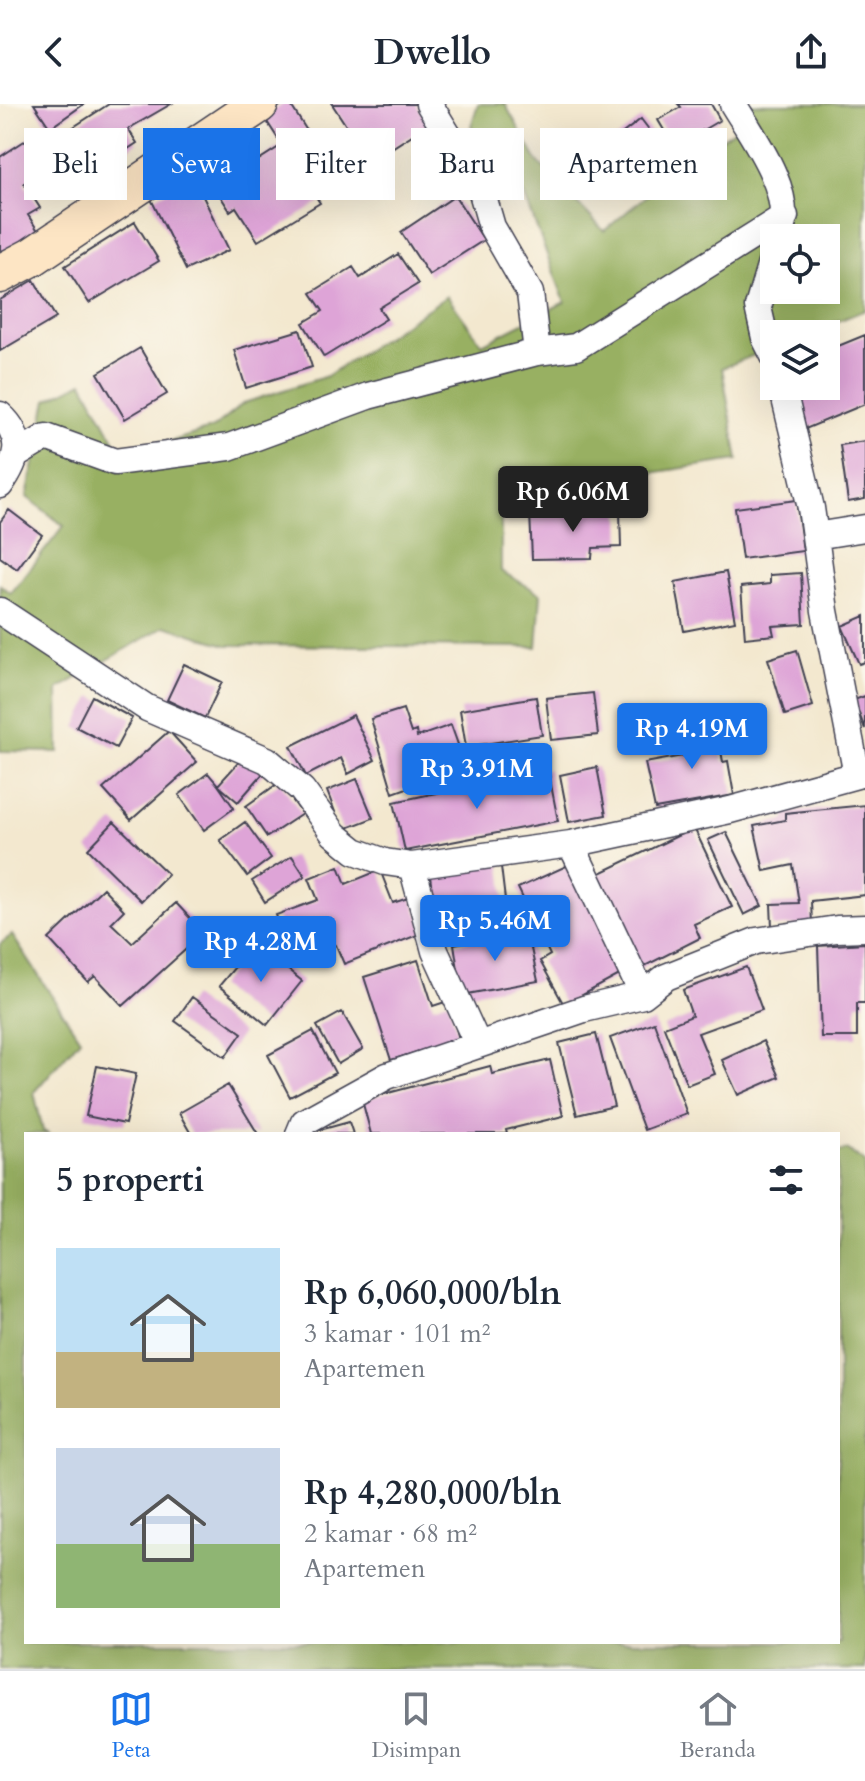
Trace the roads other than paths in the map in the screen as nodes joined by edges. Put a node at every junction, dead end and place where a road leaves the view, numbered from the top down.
1 (259, 104) edge
2 (429, 104) edge
3 (733, 104) edge
4 (781, 224) edge
5 (760, 240) edge
6 (0, 274) edge
7 (760, 300) edge
8 (761, 320) edge
9 (537, 352) junction
10 (785, 400) edge
11 (0, 415) edge
12 (16, 455) junction
13 (0, 485) edge
14 (865, 528) edge
15 (815, 536) junction
16 (0, 611) edge
17 (861, 774) edge
18 (571, 844) junction
19 (412, 866) junction
20 (865, 928) edge
21 (643, 995) junction
22 (478, 1045) junction
23 (300, 1132) edge

1 - 6 street
2 - 9 street
3 - 4 street
5 - 9 street
7 - 8 street
9 - 12 street
10 - 15 street
11 - 12 street
12 - 13 street
14 - 15 street
15 - 17 street
16 - 19 street
17 - 18 street
18 - 19 street
18 - 21 street
19 - 22 street
20 - 21 street
21 - 22 street
22 - 23 street

